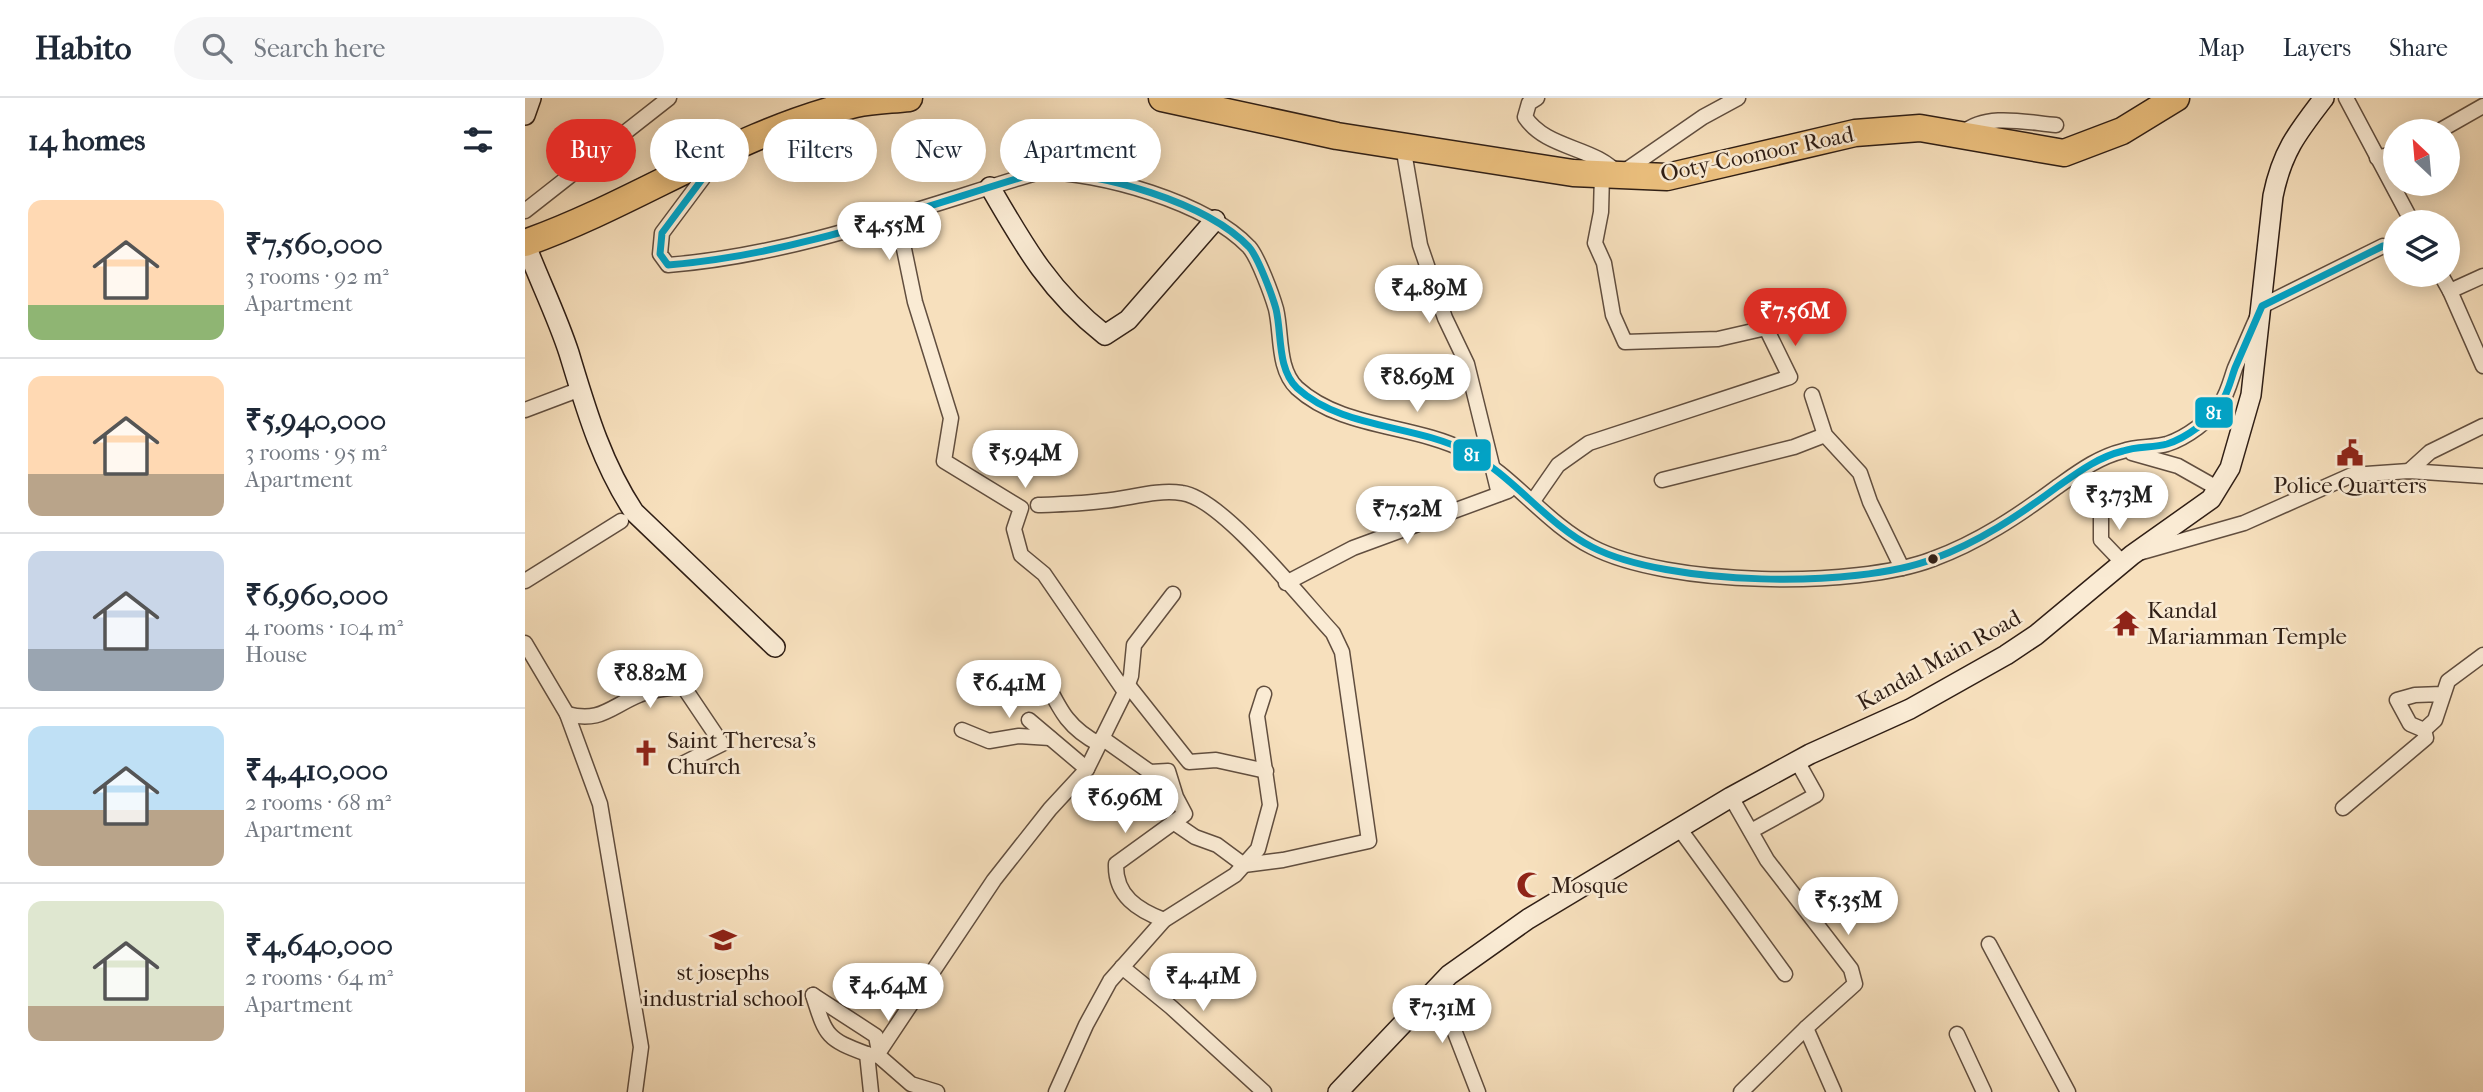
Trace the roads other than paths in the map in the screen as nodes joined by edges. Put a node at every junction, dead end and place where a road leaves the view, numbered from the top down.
1 (531, 98) edge
2 (669, 98) edge
3 (909, 98) edge
4 (1162, 98) edge
5 (1537, 98) edge
6 (1738, 98) edge
7 (2176, 98) edge
8 (2324, 98) edge
9 (2346, 98) edge
10 (2483, 106) edge
11 (525, 115) edge
12 (2460, 119) edge
13 (2056, 125) dead end
14 (1960, 136) junction
15 (749, 141) edge
16 (1403, 146) junction
17 (2383, 156) edge
18 (2377, 158) junction
19 (1610, 175) junction
20 (661, 182) edge
21 (699, 182) edge
22 (990, 187) junction
23 (2405, 210) edge
24 (525, 211) edge
25 (897, 215) junction
26 (1215, 220) junction
27 (525, 243) edge
28 (2383, 246) dead end
29 (2483, 276) edge
30 (2448, 287) edge
31 (2450, 291) junction
32 (2262, 306) junction
33 (2483, 366) edge
34 (578, 390) junction
35 (1812, 395) dead end
36 (525, 410) edge
37 (2483, 426) edge
38 (1825, 435) junction
39 (2122, 451) junction
40 (1495, 471) junction
41 (2409, 471) junction
42 (2483, 477) edge
43 (1662, 480) dead end
44 (1518, 488) junction
45 (2217, 488) junction
46 (1499, 494) junction
47 (1533, 501) junction
48 (1038, 505) dead end
49 (2101, 509) dead end
50 (621, 521) dead end
51 (2127, 558) junction
52 (1902, 568) junction
53 (525, 581) edge
54 (1286, 583) junction
55 (1173, 594) dead end
56 (525, 643) edge
57 (775, 647) dead end
58 (2483, 655) edge
59 (1042, 674) dead end
60 (1127, 688) junction
61 (1263, 694) dead end
62 (2442, 694) junction
63 (567, 714) junction
64 (1029, 719) dead end
65 (962, 730) dead end
66 (2424, 730) junction
67 (1050, 738) junction
68 (1100, 741) junction
69 (1797, 761) junction
70 (675, 766) dead end
71 (1087, 769) junction
72 (1266, 771) junction
73 (1731, 797) junction
74 (2343, 808) dead end
75 (1173, 822) junction
76 (1679, 828) junction
77 (1751, 831) junction
78 (1244, 865) junction
79 (1164, 920) junction
80 (1989, 944) dead end
81 (1122, 967) junction
82 (1785, 974) dead end
83 (1437, 986) junction
84 (1806, 1028) junction
85 (1957, 1034) dead end
86 (876, 1054) junction
87 (635, 1092) edge
88 (871, 1092) edge
89 (937, 1092) edge
90 (1056, 1092) edge
91 (1264, 1092) edge
92 (1338, 1092) edge
93 (1478, 1092) edge
94 (1741, 1092) edge
95 (1834, 1092) edge
96 (1984, 1092) edge
97 (2068, 1092) edge

1 - 11 street
2 - 24 street
3 - 15 highway
4 - 16 highway, Ooty-Coonoor Road
5 - 19 street
6 - 19 street
7 - 14 highway, Ooty-Coonoor Road
8 - 32 street, Kandal Main Road
9 - 18 street
10 - 12 street
13 - 14 street
14 - 19 highway, Ooty-Coonoor Road
16 - 19 highway, Ooty-Coonoor Road
16 - 40 street
17 - 18 street
18 - 23 street
19 - 47 street
20 - 27 highway
21 - 25 street
22 - 25 street
22 - 26 street
22 - 26 street
25 - 60 street
26 - 40 street
27 - 34 street
28 - 32 street
29 - 31 street
30 - 31 street
31 - 33 street
32 - 39 street
32 - 45 street, Kandal Main Road
34 - 36 street
34 - 57 street
35 - 38 street
37 - 41 street
38 - 43 street
38 - 52 street
39 - 45 street
39 - 52 street
40 - 44 street
40 - 46 street
41 - 42 street
41 - 51 street
44 - 46 street
44 - 47 street
45 - 51 street, Kandal Main Road
46 - 54 street
47 - 52 street
48 - 54 street
49 - 51 street
50 - 53 street
51 - 69 street, Kandal Main Road
54 - 78 street
55 - 60 street
56 - 63 street
58 - 62 street
59 - 68 street
60 - 68 street
60 - 72 street
61 - 72 street
62 - 66 street
62 - 66 street
63 - 70 street
63 - 87 street
64 - 67 street
65 - 67 street
66 - 74 street
67 - 71 street
68 - 71 street
68 - 75 street
69 - 73 street, Kandal Main Road
69 - 77 street
71 - 86 street
72 - 78 street
73 - 76 street, Kandal Main Road
73 - 77 street
75 - 78 street
75 - 79 street
76 - 82 street
76 - 83 street, Kandal Main Road
77 - 84 street
78 - 79 street
79 - 81 street
80 - 97 street
81 - 90 street
81 - 91 street
83 - 92 street, Kandal Main Road
83 - 93 street
84 - 94 street
84 - 95 street
85 - 96 street
86 - 86 street
86 - 88 street
86 - 89 street

